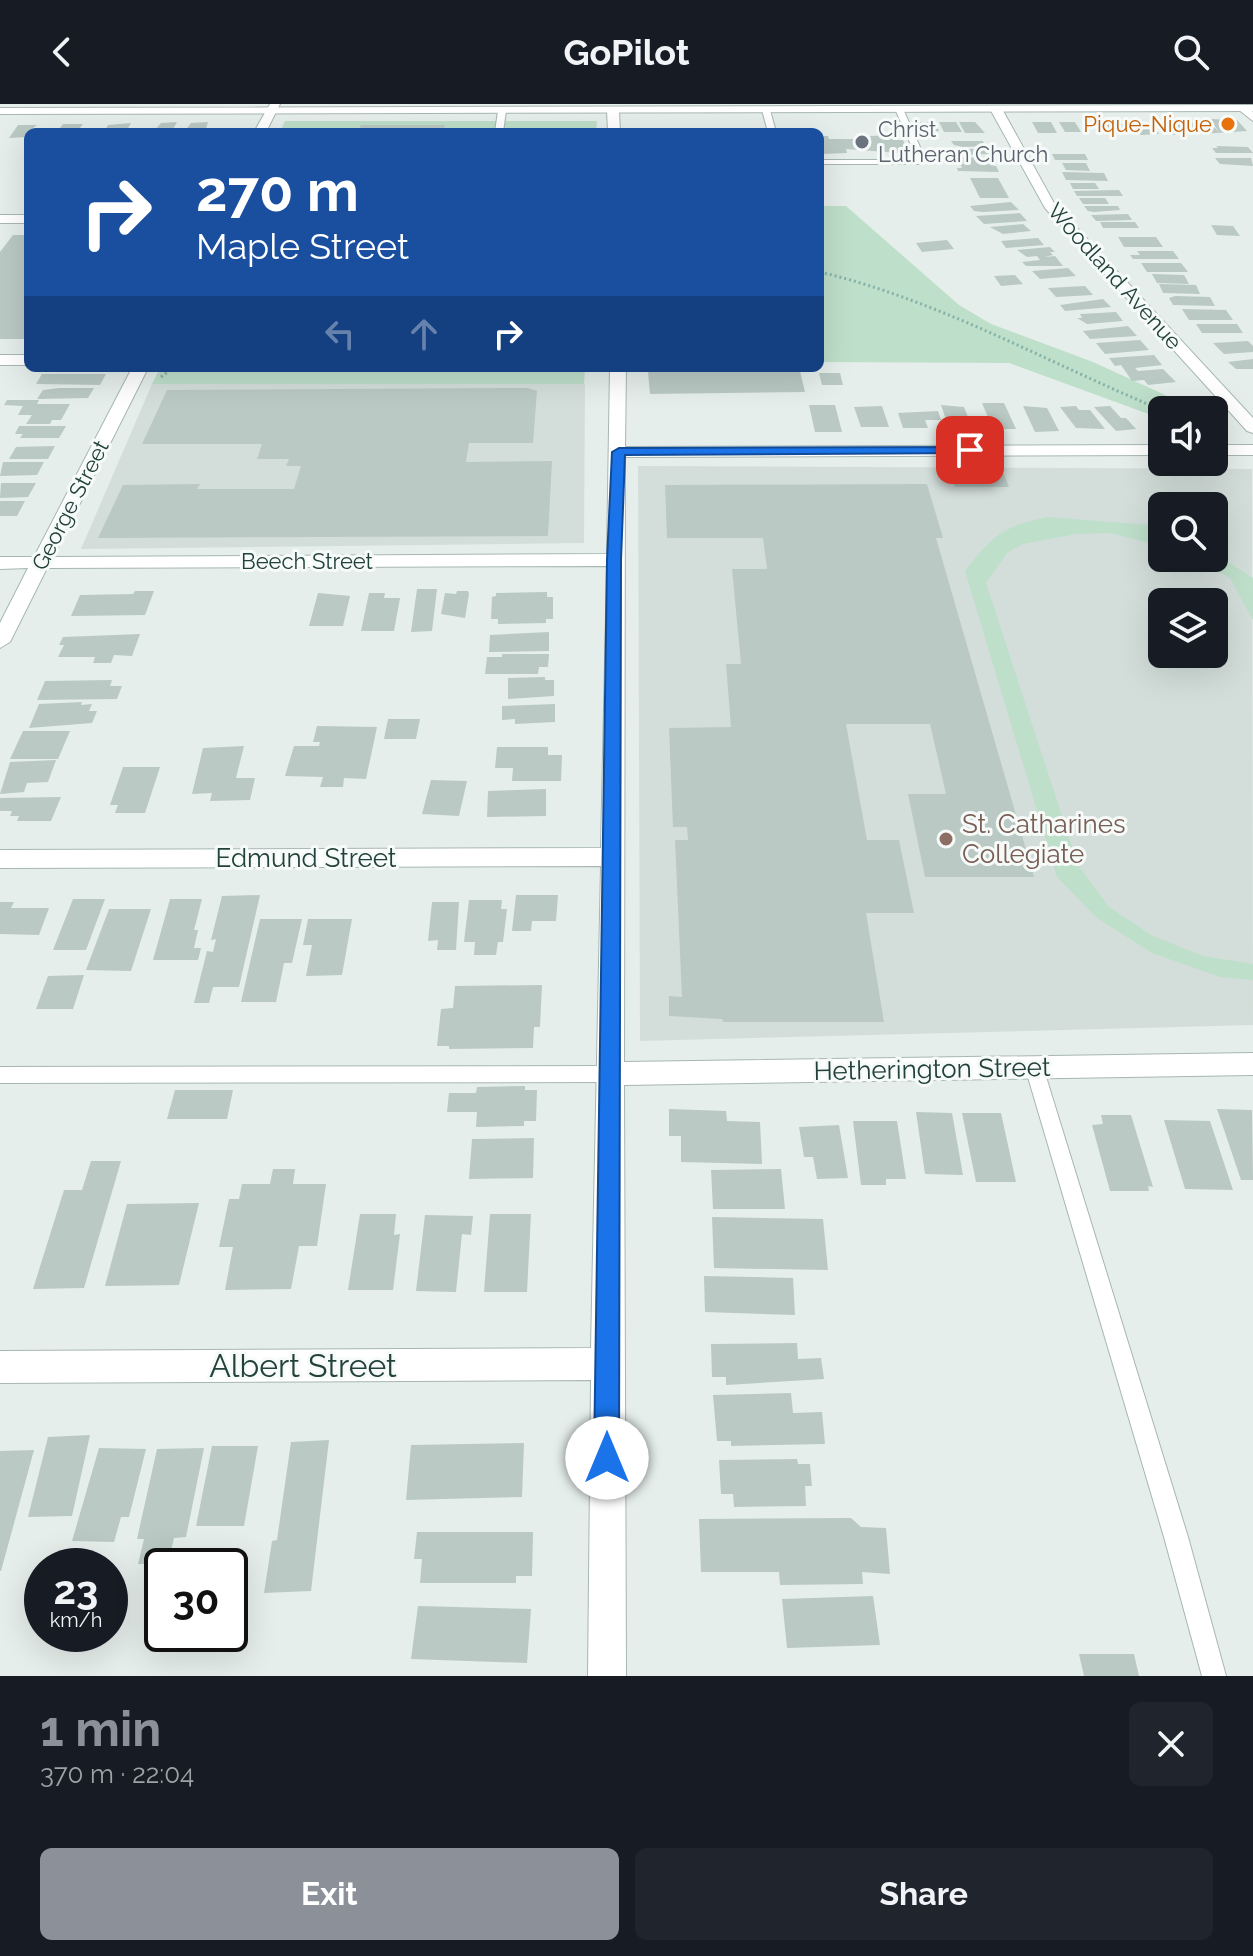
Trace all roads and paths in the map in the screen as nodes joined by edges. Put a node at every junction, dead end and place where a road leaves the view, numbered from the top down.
1 (1132, 106) edge
2 (724, 107) edge
3 (966, 107) edge
4 (273, 108) edge
5 (503, 108) edge
6 (1248, 108) edge
7 (899, 109) junction
8 (996, 109) junction
9 (766, 110) junction
10 (0, 111) edge
11 (613, 111) junction
12 (1253, 118) edge
13 (262, 128) edge
14 (500, 128) edge
15 (614, 128) edge
16 (771, 128) edge
17 (824, 162) edge
18 (0, 219) edge
19 (24, 219) edge
20 (824, 273) edge
21 (0, 360) edge
22 (24, 360) edge
23 (138, 372) edge
24 (618, 372) edge
25 (1148, 404) edge
26 (1253, 428) edge
27 (1148, 450) edge
28 (1228, 450) edge
29 (1253, 450) edge
30 (619, 452) junction
31 (614, 560) junction
32 (41, 562) junction
33 (0, 563) edge
34 (0, 642) edge
35 (612, 857) junction
36 (0, 859) edge
37 (1253, 1064) edge
38 (1034, 1067) junction
39 (610, 1074) junction
40 (0, 1075) edge
41 (607, 1364) junction
42 (0, 1367) edge
43 (607, 1676) edge
44 (1214, 1676) edge

1 - 6 street
1 - 8 street
2 - 9 street
2 - 11 street
3 - 7 street
3 - 8 street
4 - 5 street
4 - 10 street
4 - 13 street
5 - 11 street
5 - 14 lane
6 - 12 street
7 - 9 street
7 - 17 lane
8 - 26 street, Woodland Avenue
9 - 16 lane
11 - 15 street
18 - 19 street
20 - 25 path
21 - 22 street
23 - 32 street, George Street
24 - 30 street
27 - 30 street
28 - 29 street
30 - 31 street
31 - 32 street, Beech Street
31 - 35 street
32 - 33 street, Beech Street
32 - 34 street, George Street
35 - 36 street, Edmund Street
35 - 39 street
37 - 38 street, Hetherington Street
38 - 39 street, Hetherington Street
38 - 44 lane
39 - 40 lane
39 - 41 street
41 - 42 street, Albert Street
41 - 43 street

